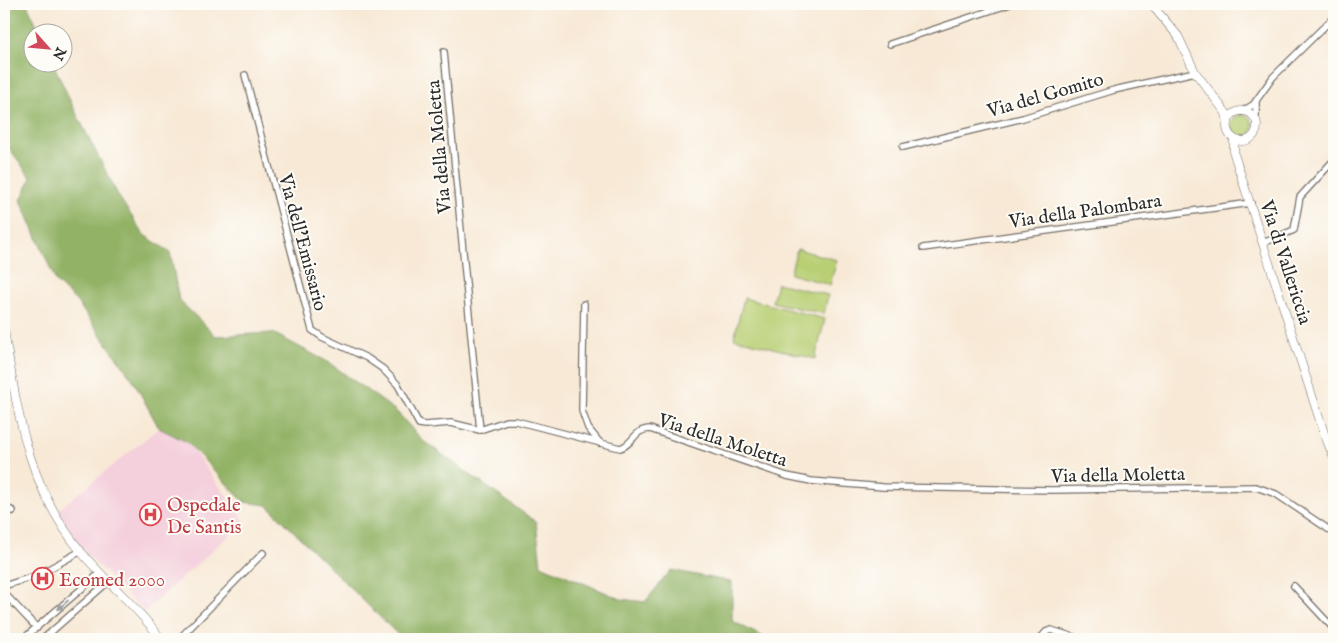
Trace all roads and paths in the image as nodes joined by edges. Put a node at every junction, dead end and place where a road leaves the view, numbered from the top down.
1 (1010, 4) edge
2 (1151, 4) edge
3 (1334, 17) edge
4 (890, 44) dead end
5 (444, 52) dead end
6 (1195, 72) junction
7 (244, 75) dead end
8 (1257, 100) junction
9 (1218, 102) junction
10 (1241, 112) junction
11 (1256, 122) junction
12 (1228, 124) junction
13 (1234, 139) junction
14 (1244, 141) junction
15 (903, 148) dead end
16 (1236, 160) junction
17 (1334, 160) edge
18 (1251, 203) junction
19 (1263, 243) junction
20 (923, 248) dead end
21 (584, 304) dead end
22 (4, 330) edge
23 (480, 430) junction
24 (600, 443) junction
25 (1334, 458) edge
26 (4, 507) edge
27 (14, 511) dead end
28 (1334, 533) edge
29 (80, 551) junction
30 (263, 553) dead end
31 (100, 573) junction
32 (109, 581) junction
33 (4, 586) edge
34 (1294, 586) dead end
35 (4, 593) edge
36 (37, 628) junction
37 (1334, 629) edge
38 (23, 639) edge
39 (43, 639) edge
40 (161, 639) edge
41 (179, 639) edge
42 (1040, 639) edge
43 (1080, 639) edge

1 - 4 street
2 - 6 street, Via di Vallericcia
3 - 8 street
5 - 23 street, Via della Moletta
6 - 9 street, Via di Vallericcia
6 - 15 street, Via del Gomito
7 - 23 street, Via dell'Emissario
8 - 10 street
8 - 11 street
9 - 10 street, Via di Vallericcia
9 - 12 street, Via di Vallericcia
10 - 11 street, Via di Vallericcia
10 - 12 street
11 - 14 street
12 - 13 street, Via di Vallericcia
13 - 14 street
13 - 16 street, Via di Vallericcia
14 - 16 street
16 - 18 street, Via di Vallericcia
17 - 19 street
18 - 19 street, Via di Vallericcia
18 - 20 street, Via della Palombara
19 - 25 street, Via di Vallericcia
21 - 24 street
22 - 29 street
23 - 24 street, Via della Moletta
24 - 28 street, Via della Moletta
26 - 27 street
29 - 31 street
29 - 33 street
30 - 41 street
31 - 32 street
31 -> 36 street
32 - 39 street
32 - 40 street
34 - 37 street
35 - 36 street
36 - 38 street
42 - 43 street

